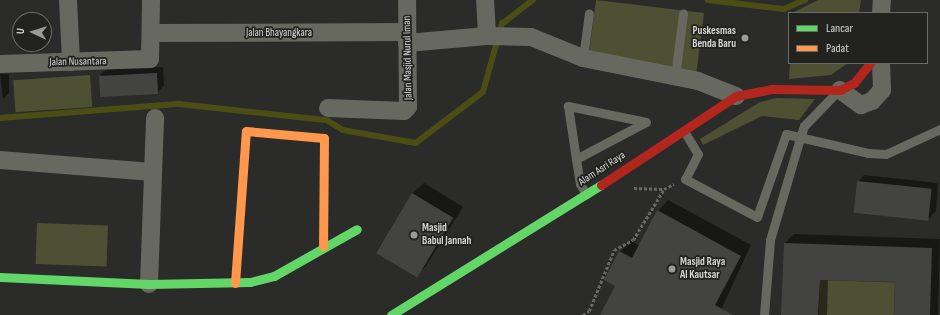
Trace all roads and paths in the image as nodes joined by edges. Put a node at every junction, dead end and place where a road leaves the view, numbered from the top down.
1 (68, 0) edge
2 (151, 0) edge
3 (407, 0) edge
4 (485, 0) edge
5 (882, 0) edge
6 (881, 12) edge
7 (589, 13) dead end
8 (683, 14) dead end
9 (151, 33) junction
10 (486, 36) junction
11 (407, 38) junction
12 (583, 58) junction
13 (71, 62) junction
14 (0, 64) edge
15 (869, 64) edge
16 (881, 64) edge
17 (675, 77) junction
18 (840, 90) junction
19 (736, 96) junction
20 (328, 108) dead end
21 (155, 118) dead end
22 (940, 128) edge
23 (684, 131) junction
24 (800, 138) junction
25 (576, 159) junction
26 (0, 160) edge
27 (153, 172) junction
28 (612, 178) junction
29 (685, 180) junction
30 (664, 189) junction
31 (586, 194) junction
32 (357, 229) dead end
33 (323, 246) junction
34 (0, 277) edge
35 (235, 283) junction
36 (149, 284) junction
37 (390, 315) edge
38 (583, 315) edge
39 (764, 315) edge

1 - 13 street
2 - 9 street
3 - 11 street, Jalan Masjid Nurul Iman
4 - 10 street
5 - 6 street
7 - 12 lane
8 - 17 lane
9 - 11 street, Jalan Bhayangkara
9 - 13 street, Jalan Nusantara
10 - 11 street, Jalan Bhayangkara
10 - 12 street, Jalan Bhayangkara
11 - 20 street, Jalan Masjid Nurul Iman
12 - 17 street
13 - 14 street, Jalan Nusantara
15 - 18 street
16 - 18 street
17 - 19 street
18 - 19 street, Alam Asri Raya
18 - 24 lane
19 - 23 street, Alam Asri Raya
21 - 27 street
22 - 24 lane
23 - 28 street, Alam Asri Raya
23 - 29 lane
24 - 29 lane
24 - 39 lane
25 - 25 lane
25 - 31 lane
26 - 27 street
27 - 36 street
28 - 30 path
28 - 31 street, Alam Asri Raya
29 - 30 path
30 - 38 path
31 - 37 street, Alam Asri Raya
32 - 33 street
33 - 35 street
33 - 35 street
34 - 36 street
35 - 36 street

